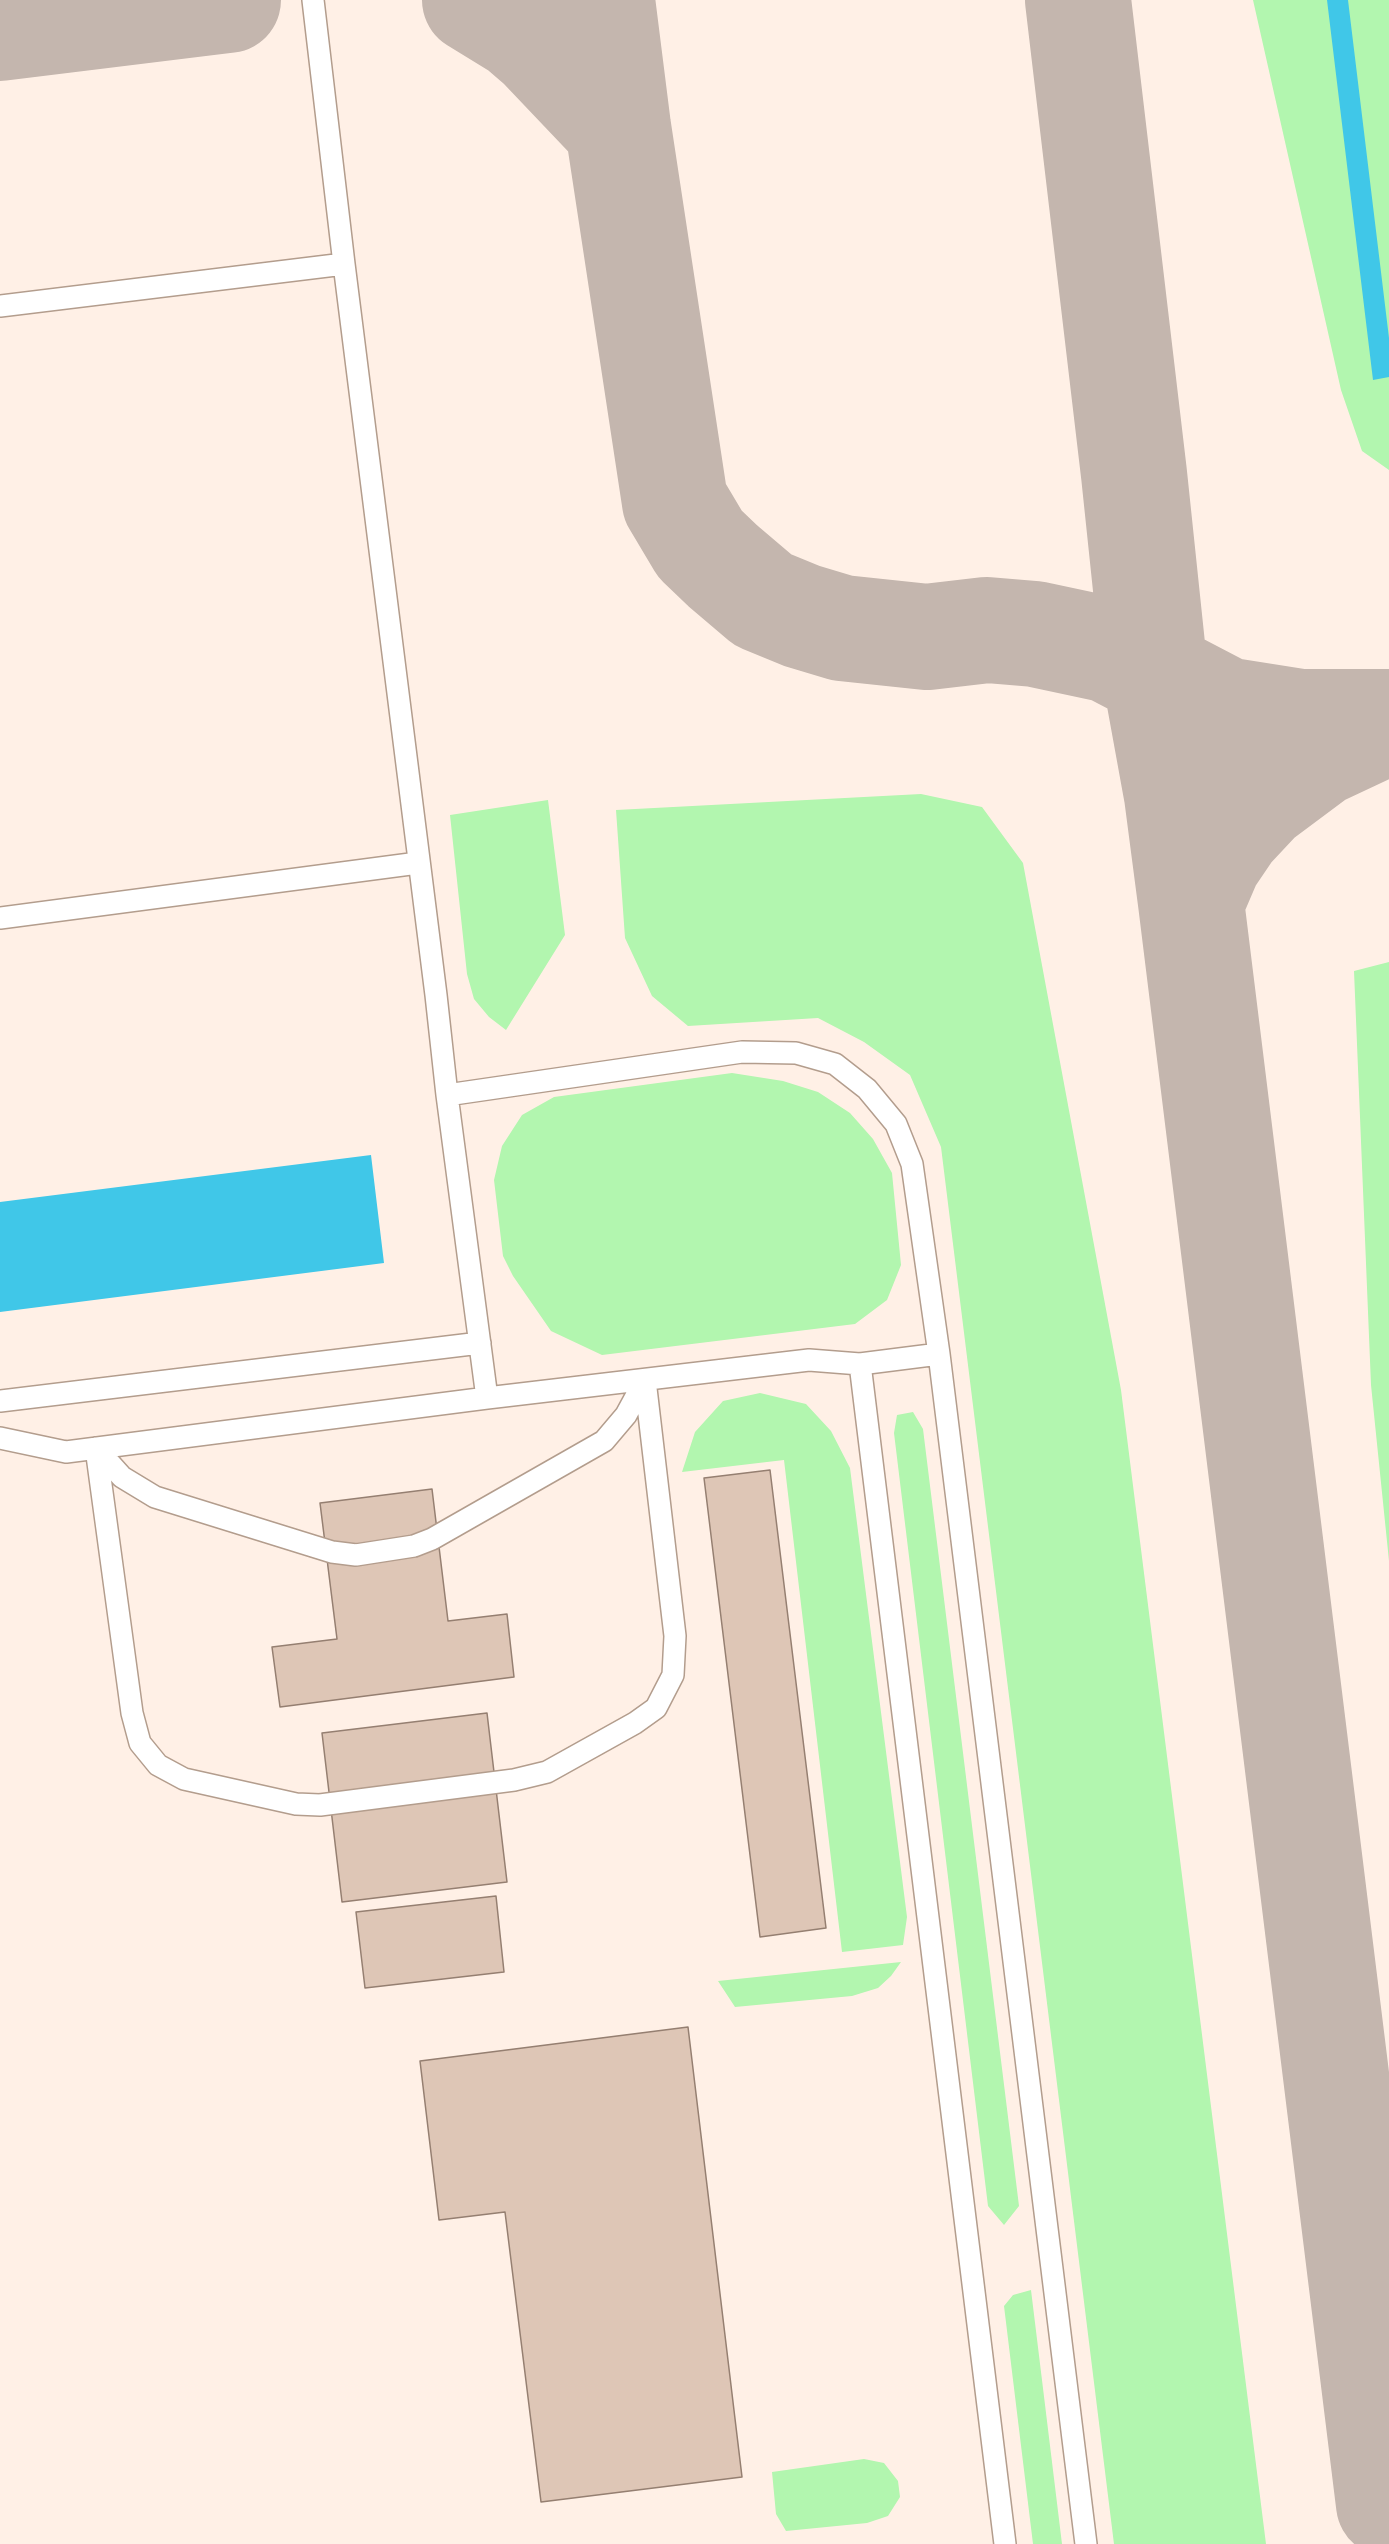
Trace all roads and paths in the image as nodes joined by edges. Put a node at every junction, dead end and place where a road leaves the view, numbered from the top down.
1 (313, 0) edge
2 (344, 264) junction
3 (0, 306) edge
4 (418, 863) junction
5 (0, 918) edge
6 (447, 1095) junction
7 (480, 1343) junction
8 (939, 1354) junction
9 (860, 1364) junction
10 (645, 1380) junction
11 (487, 1398) junction
12 (0, 1401) edge
13 (0, 1438) edge
14 (96, 1448) junction
15 (1005, 2544) edge
16 (1086, 2544) edge

1 - 2 lane
2 - 3 lane
2 - 4 lane
4 - 5 lane
4 - 6 lane
6 - 7 lane
6 - 8 lane
7 - 11 lane
7 - 12 lane
8 - 9 lane
8 - 16 lane
9 - 10 lane
9 - 15 lane
10 - 11 lane
10 - 14 lane
10 - 14 lane
11 - 14 lane
13 - 14 lane

